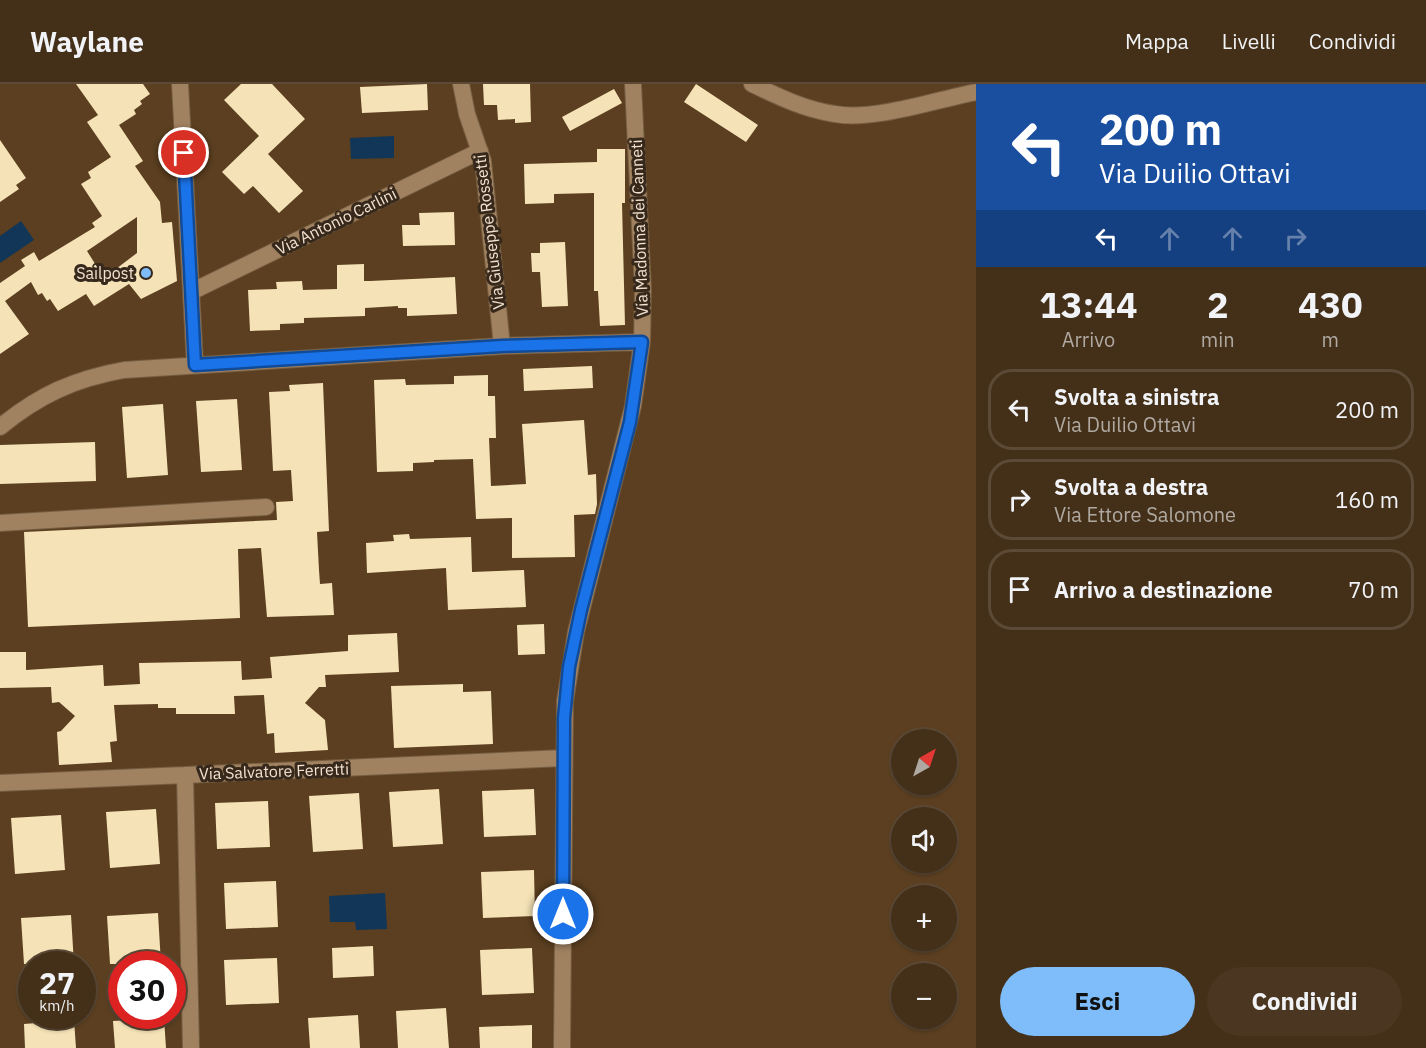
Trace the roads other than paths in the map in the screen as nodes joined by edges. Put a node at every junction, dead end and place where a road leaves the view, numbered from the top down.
1 (180, 84) edge
2 (461, 84) edge
3 (633, 84) edge
4 (752, 84) edge
5 (976, 92) edge
6 (480, 151) junction
7 (193, 291) junction
8 (642, 342) junction
9 (502, 346) junction
10 (195, 365) junction
11 (0, 427) edge
12 (266, 507) dead end
13 (0, 523) edge
14 (564, 758) junction
15 (185, 775) junction
16 (0, 783) edge
17 (191, 1048) edge
18 (562, 1048) edge

1 - 7 street
2 - 6 street, Via Giuseppe Rossetti
3 - 8 street, Via Madonna dei Canneti
4 - 5 street
6 - 7 street, Via Antonio Carlini
6 - 9 street, Via Giuseppe Rossetti
7 - 10 street
8 - 9 street
8 - 14 street, Via Madonna dei Canneti
9 - 10 street
10 - 11 street
12 - 13 street
14 - 15 street, Via Salvatore Ferretti
14 - 18 street, Via Madonna dei Canneti
15 - 16 street
15 - 17 street, Via Salvatore Ferretti

